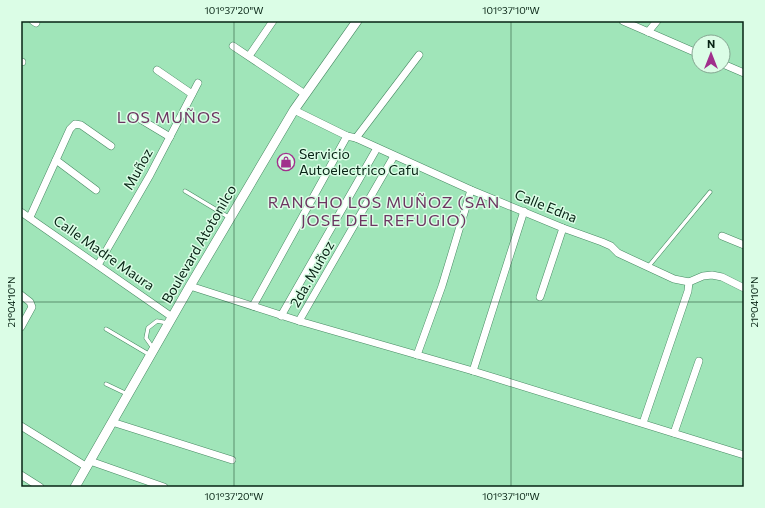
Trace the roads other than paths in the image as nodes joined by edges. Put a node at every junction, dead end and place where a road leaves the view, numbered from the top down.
1 (273, 21) edge
2 (624, 21) edge
3 (657, 21) edge
4 (353, 23) edge
5 (648, 32) junction
6 (233, 46) dead end
7 (691, 51) edge
8 (419, 55) dead end
9 (248, 56) junction
10 (731, 68) edge
11 (157, 70) dead end
12 (744, 74) edge
13 (198, 83) dead end
14 (192, 94) junction
15 (305, 94) junction
16 (294, 110) junction
17 (135, 116) dead end
18 (347, 136) junction
19 (170, 137) junction
20 (356, 138) junction
21 (111, 146) dead end
22 (377, 148) junction
23 (394, 156) junction
24 (56, 160) junction
25 (96, 190) dead end
26 (471, 190) junction
27 (185, 191) dead end
28 (710, 192) dead end
29 (21, 212) edge
30 (524, 212) junction
31 (30, 217) junction
32 (230, 219) junction
33 (563, 228) junction
34 (722, 236) dead end
35 (744, 245) edge
36 (98, 265) junction
37 (648, 267) junction
38 (689, 282) junction
39 (190, 286) junction
40 (744, 288) edge
41 (21, 295) edge
42 (540, 297) dead end
43 (252, 306) junction
44 (282, 316) junction
45 (171, 320) junction
46 (299, 322) junction
47 (21, 327) edge
48 (106, 329) dead end
49 (153, 352) junction
50 (417, 355) junction
51 (699, 361) dead end
52 (473, 371) junction
53 (106, 384) dead end
54 (128, 395) junction
55 (112, 422) junction
56 (643, 423) junction
57 (21, 426) edge
58 (674, 433) junction
59 (744, 455) edge
60 (232, 460) dead end
61 (88, 464) junction
62 (21, 475) edge
63 (40, 487) edge
64 (75, 487) edge
65 (164, 487) edge

1 - 9 street
2 - 5 street
3 - 5 street
4 - 15 street, Boulevard Atotonilco
5 - 7 street
6 - 9 street
8 - 20 street
9 - 15 street
10 - 12 street
11 - 14 street
13 - 14 street, Muñoz
14 - 19 street, Muñoz
15 - 16 street, Boulevard Atotonilco
16 - 18 street, Calle Edna
16 - 32 street, Boulevard Atotonilco
17 - 19 street
18 - 20 street, Calle Edna
18 - 43 street
19 - 36 street, Muñoz
20 - 22 street, Calle Edna
21 - 24 street
22 - 23 street, Calle Edna
22 - 44 street
23 - 26 street, Calle Edna
23 - 46 street, 2da. Muñoz
24 - 25 street
24 - 31 street
26 - 30 street, Calle Edna
26 - 50 street
27 - 32 lane
28 - 37 lane
29 - 31 street, Calle Madre Maura
30 - 33 street, Calle Edna
30 - 52 street
31 - 36 street, Calle Madre Maura
32 - 39 street, Boulevard Atotonilco
33 - 37 street, Calle Edna
33 - 42 street
34 - 35 street
36 - 45 street, Calle Madre Maura
37 - 38 street, Calle Edna
38 - 40 street
38 - 56 street
39 - 43 street
39 - 45 street, Boulevard Atotonilco
41 - 47 street
43 - 44 street
44 - 46 street
45 - 49 street, Boulevard Atotonilco
45 - 49 lane
46 - 50 street
48 - 49 lane
49 - 54 street, Boulevard Atotonilco
50 - 52 street
51 - 58 street
52 - 56 street
53 - 54 lane
54 - 55 street, Boulevard Atotonilco
55 - 60 street
55 - 61 street, Boulevard Atotonilco
56 - 58 street
57 - 61 street
58 - 59 street
61 - 64 street, Boulevard Atotonilco
61 - 65 street
62 - 63 street

